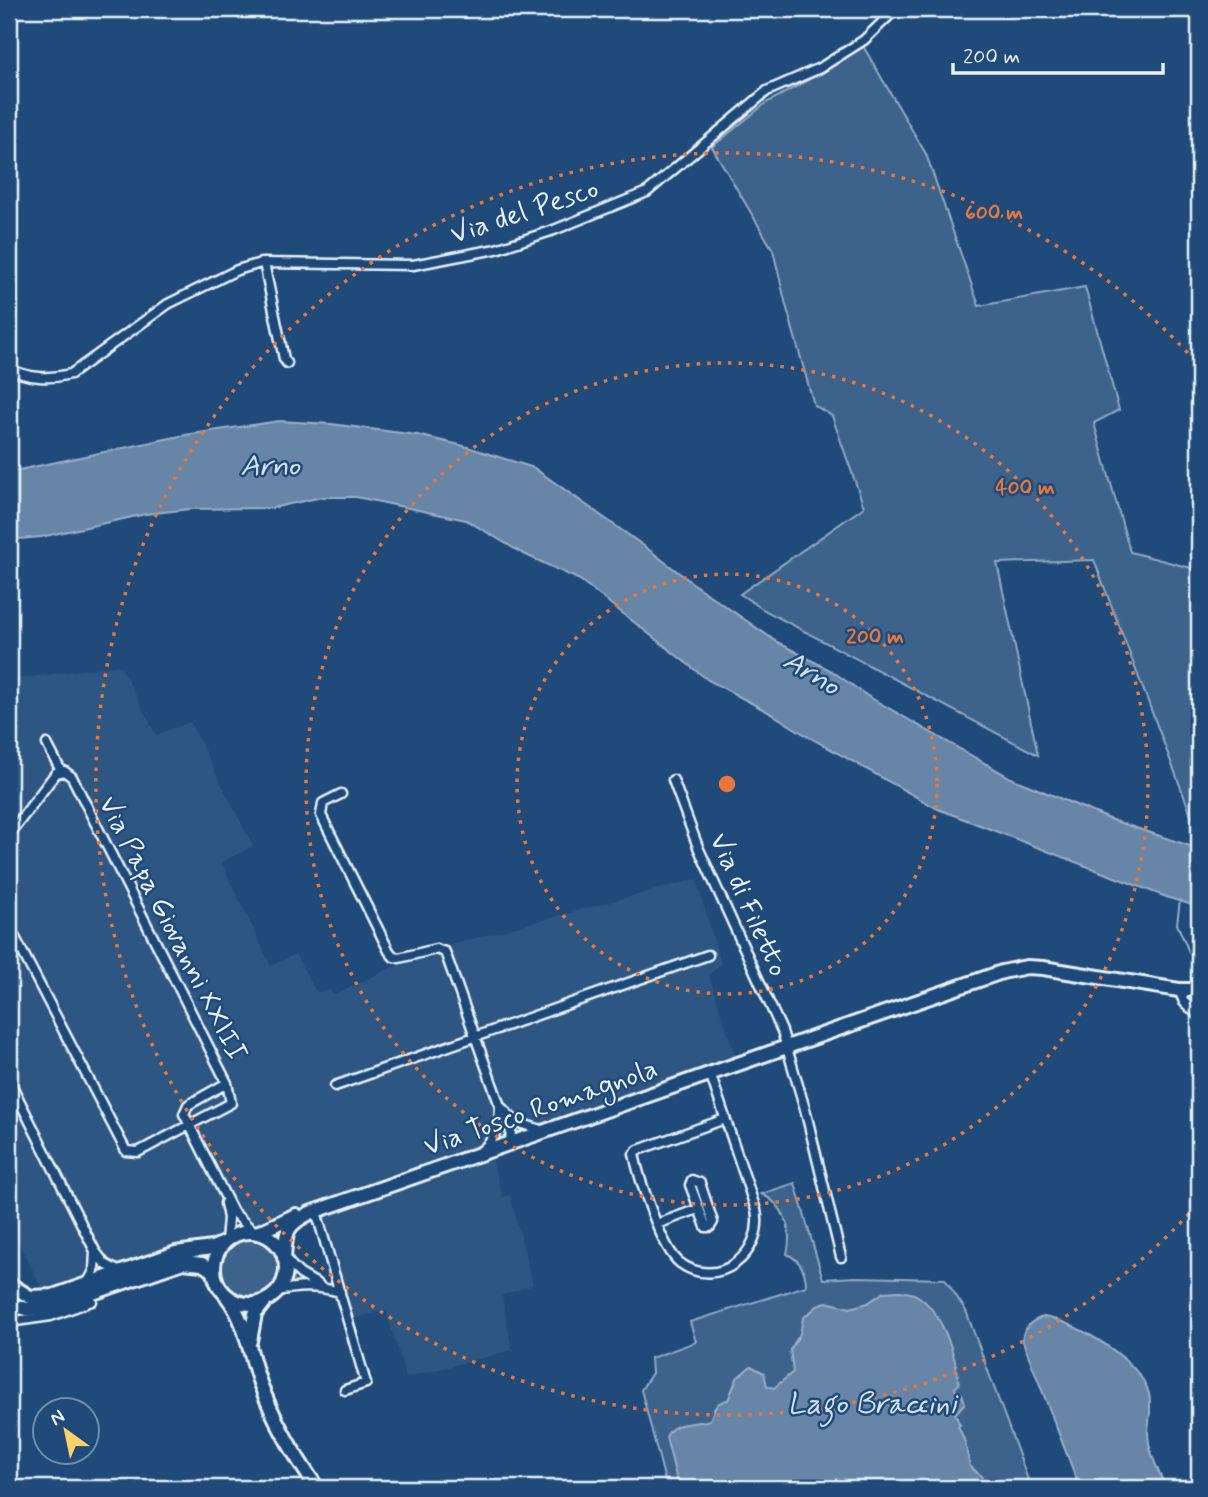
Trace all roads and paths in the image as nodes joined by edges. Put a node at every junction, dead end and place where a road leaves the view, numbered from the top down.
1 (896, 9) edge
2 (264, 263) junction
3 (287, 363) dead end
4 (9, 368) edge
5 (47, 744) dead end
6 (61, 771) junction
7 (673, 780) dead end
8 (341, 794) dead end
9 (9, 835) edge
10 (9, 926) edge
11 (708, 955) dead end
12 (1179, 990) junction
13 (1199, 990) edge
14 (1199, 1016) edge
15 (476, 1037) junction
16 (786, 1047) junction
17 (710, 1073) junction
18 (9, 1080) edge
19 (228, 1083) junction
20 (335, 1086) dead end
21 (500, 1106) junction
22 (507, 1115) junction
23 (724, 1119) junction
24 (188, 1125) junction
25 (498, 1126) junction
26 (545, 1130) junction
27 (510, 1142) junction
28 (476, 1154) junction
29 (223, 1194) junction
30 (698, 1209) junction
31 (314, 1215) junction
32 (657, 1224) junction
33 (256, 1233) junction
34 (225, 1242) junction
35 (95, 1251) junction
36 (841, 1256) dead end
37 (284, 1258) junction
38 (214, 1270) junction
39 (122, 1272) junction
40 (9, 1284) edge
41 (87, 1285) junction
42 (325, 1288) junction
43 (340, 1292) junction
44 (226, 1295) junction
45 (271, 1296) junction
46 (92, 1301) dead end
47 (9, 1304) edge
48 (9, 1322) edge
49 (249, 1345) junction
50 (345, 1390) dead end
51 (317, 1488) edge

1 - 2 street, Via del Pesco
2 - 3 street
2 - 4 street, Via del Pesco
5 - 6 street, Via Papa Giovanni XXIII
6 - 9 street
6 - 19 street, Via Papa Giovanni XXIII
7 - 16 street, Via di Filetto
8 - 15 street
10 - 24 street
11 - 15 street
12 - 13 main road, Via Tosco Romagnola
12 - 14 street
12 - 16 main road, Via Tosco Romagnola
15 - 20 street
15 - 21 street
16 - 17 main road, Via Tosco Romagnola
16 - 36 street, Via di Filetto
17 - 23 street
17 - 26 main road, Via Tosco Romagnola
18 - 35 street
19 - 24 street
19 - 24 street
21 - 22 street
21 - 25 street
22 - 26 street
22 - 27 street
23 - 32 street
23 - 32 street
24 - 29 street
25 - 27 street
25 - 28 street
26 - 27 main road, Via Tosco Romagnola
27 - 28 main road, Via Tosco Romagnola
28 - 31 main road, Via Tosco Romagnola
29 - 33 street
29 - 34 street
30 - 30 street
30 - 32 street
31 - 33 main road, Via Tosco Romagnola
31 - 37 main road, Via Tosco Romagnola
31 - 43 street
33 - 34 main road
33 - 37 main road
34 - 38 main road
34 - 39 main road
35 - 39 street
35 - 41 street
37 - 42 street
37 - 45 main road
38 - 44 main road
38 - 47 main road
39 - 41 main road
40 - 41 main road
42 - 43 street
42 - 45 street
43 - 50 street
44 - 45 main road
44 - 49 main road
45 - 49 main road
46 - 48 street
49 - 51 main road

